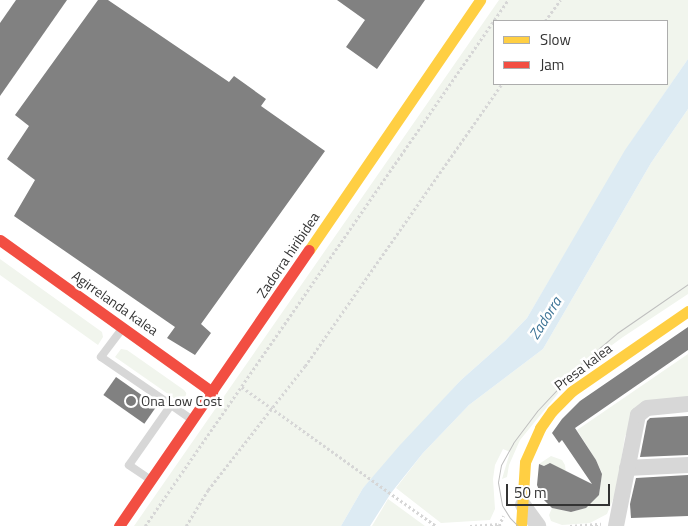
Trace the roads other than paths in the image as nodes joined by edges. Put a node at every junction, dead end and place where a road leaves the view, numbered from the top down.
1 (480, 0) edge
2 (0, 240) edge
3 (688, 311) edge
4 (123, 327) junction
5 (212, 392) junction
6 (688, 404) edge
7 (171, 405) junction
8 (192, 420) junction
9 (688, 465) edge
10 (627, 468) junction
11 (151, 480) junction
12 (523, 503) junction
13 (119, 526) edge
14 (521, 526) edge
15 (538, 526) edge
16 (616, 526) edge

1 - 5 main road, Zadorra hiribidea
2 - 4 main road, Agirrelanda kalea
3 - 12 main road, Presa kalea
4 - 5 main road, Agirrelanda kalea
4 - 7 lane
5 - 8 main road, Zadorra hiribidea
6 - 10 street
7 - 8 lane
7 - 11 lane
8 - 11 main road, Zadorra hiribidea
9 - 10 street
10 - 16 street
11 - 13 main road, Zadorra hiribidea
12 - 14 main road, Presa kalea
12 - 15 street

